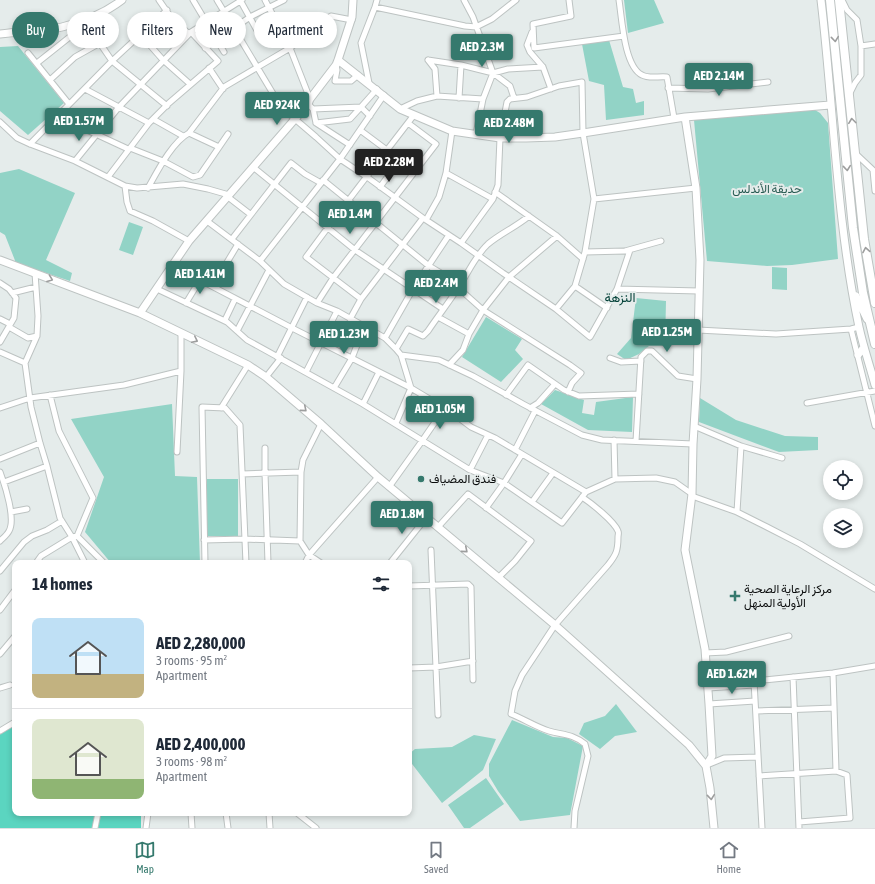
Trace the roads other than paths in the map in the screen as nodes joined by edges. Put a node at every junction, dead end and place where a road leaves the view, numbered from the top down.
1 (122, 0) edge
2 (159, 0) edge
3 (193, 0) edge
4 (216, 0) edge
5 (241, 0) edge
6 (265, 0) edge
7 (284, 0) edge
8 (353, 0) edge
9 (377, 0) edge
10 (464, 0) edge
11 (516, 0) edge
12 (569, 0) edge
13 (619, 0) edge
14 (821, 0) edge
15 (830, 0) edge
16 (840, 0) edge
17 (375, 7) junction
18 (269, 8) junction
19 (167, 10) joint
20 (104, 12) edge
21 (200, 12) edge
22 (224, 12) joint
23 (271, 12) edge
24 (250, 17) junction
25 (337, 17) edge
26 (246, 20) edge
27 (352, 20) junction
28 (254, 25) edge
29 (476, 27) junction
30 (0, 30) edge
31 (195, 30) edge
32 (533, 30) junction
33 (12, 32) edge
34 (12, 32) edge
35 (190, 33) junction
36 (0, 34) edge
37 (624, 36) junction
38 (67, 37) edge
39 (195, 38) edge
40 (875, 44) edge
41 (861, 46) junction
42 (93, 48) edge
43 (103, 48) edge
44 (127, 48) edge
45 (152, 48) edge
46 (205, 48) edge
47 (221, 48) edge
48 (246, 48) edge
49 (290, 48) joint
50 (224, 52) dead end
51 (28, 53) dead end
52 (163, 60) junction
53 (112, 61) junction
54 (337, 62) junction
55 (37, 63) junction
56 (461, 65) junction
57 (257, 67) junction
58 (543, 67) junction
59 (209, 68) junction
60 (828, 69) junction
61 (493, 73) junction
62 (358, 75) junction
63 (50, 80) junction
64 (768, 82) dead end
65 (369, 83) junction
66 (141, 84) junction
67 (190, 84) junction
68 (668, 88) junction
69 (85, 89) junction
70 (223, 89) junction
71 (377, 89) junction
72 (551, 89) junction
73 (384, 95) junction
74 (437, 96) junction
75 (849, 96) junction
76 (459, 98) junction
77 (514, 98) junction
78 (483, 100) junction
79 (840, 103) junction
80 (69, 104) junction
81 (311, 104) junction
82 (830, 105) junction
83 (167, 106) junction
84 (119, 107) junction
85 (361, 107) junction
86 (400, 108) junction
87 (60, 114) junction
88 (414, 115) junction
89 (370, 116) junction
90 (685, 117) junction
91 (674, 118) junction
92 (294, 120) junction
93 (151, 121) junction
94 (0, 122) edge
95 (316, 123) junction
96 (408, 123) junction
97 (323, 129) junction
98 (360, 130) junction
99 (452, 131) junction
100 (189, 133) junction
101 (583, 133) junction
102 (228, 134) dead end
103 (476, 134) junction
104 (96, 135) junction
105 (183, 136) junction
106 (316, 137) junction
107 (500, 138) junction
108 (30, 144) junction
109 (350, 145) junction
110 (220, 147) junction
111 (129, 148) junction
112 (387, 150) junction
113 (855, 153) junction
114 (340, 159) junction
115 (75, 160) junction
116 (400, 160) junction
117 (163, 161) junction
118 (254, 167) junction
119 (415, 171) junction
120 (446, 173) junction
121 (108, 177) junction
122 (367, 177) junction
123 (322, 182) junction
124 (274, 183) junction
125 (125, 186) junction
126 (380, 187) junction
127 (148, 188) junction
128 (696, 188) junction
129 (875, 190) edge
130 (495, 192) junction
131 (228, 196) junction
132 (395, 198) junction
133 (493, 199) junction
134 (594, 199) junction
135 (348, 200) junction
136 (302, 207) junction
137 (250, 214) junction
138 (529, 216) junction
139 (424, 219) junction
140 (207, 221) junction
141 (376, 222) junction
142 (328, 228) junction
143 (449, 235) junction
144 (557, 236) junction
145 (232, 239) junction
146 (661, 241) dead end
147 (189, 242) junction
148 (403, 243) junction
149 (461, 243) junction
150 (238, 244) junction
151 (355, 250) junction
152 (630, 250) junction
153 (585, 252) junction
154 (478, 256) junction
155 (583, 259) junction
156 (0, 260) edge
157 (260, 261) junction
158 (429, 266) junction
159 (223, 269) dead end
160 (269, 270) junction
161 (383, 270) junction
162 (35, 273) junction
163 (509, 277) junction
164 (333, 278) junction
165 (0, 284) edge
166 (574, 286) junction
167 (36, 287) junction
168 (459, 287) junction
169 (157, 289) junction
170 (413, 289) junction
171 (617, 289) junction
172 (852, 289) junction
173 (699, 292) junction
174 (12, 293) junction
175 (307, 297) junction
176 (235, 299) junction
177 (361, 299) junction
178 (186, 303) junction
179 (318, 303) junction
180 (875, 303) edge
181 (250, 307) junction
182 (606, 308) junction
183 (443, 309) junction
184 (556, 309) junction
185 (484, 310) junction
186 (337, 311) junction
187 (140, 313) junction
188 (438, 317) junction
189 (0, 319) edge
190 (350, 319) junction
191 (224, 320) junction
192 (9, 326) junction
193 (871, 326) junction
194 (859, 327) junction
195 (292, 328) junction
196 (364, 328) junction
197 (851, 329) junction
198 (698, 330) junction
199 (237, 331) junction
200 (181, 333) junction
201 (469, 334) junction
202 (37, 336) junction
203 (385, 338) junction
204 (0, 342) edge
205 (321, 343) junction
206 (875, 344) edge
207 (864, 347) junction
208 (396, 349) junction
209 (0, 352) edge
210 (401, 355) junction
211 (858, 355) junction
212 (279, 358) junction
213 (352, 358) junction
214 (610, 358) dead end
215 (641, 361) junction
216 (25, 363) junction
217 (248, 365) junction
218 (449, 365) junction
219 (181, 371) junction
220 (306, 372) junction
221 (379, 372) junction
222 (266, 377) junction
223 (697, 379) junction
224 (555, 384) junction
225 (875, 385) edge
226 (334, 388) junction
227 (410, 388) junction
228 (875, 391) edge
229 (568, 392) junction
230 (866, 392) junction
231 (639, 394) junction
232 (50, 395) junction
233 (506, 395) junction
234 (30, 398) junction
235 (807, 403) dead end
236 (364, 404) junction
237 (0, 408) edge
238 (221, 408) junction
239 (444, 408) junction
240 (532, 409) junction
241 (396, 423) junction
242 (321, 424) junction
243 (694, 426) junction
244 (875, 426) edge
245 (488, 435) junction
246 (614, 440) junction
247 (422, 441) junction
248 (636, 441) junction
249 (40, 444) junction
250 (693, 444) junction
251 (741, 446) junction
252 (265, 448) dead end
253 (515, 450) junction
254 (177, 452) dead end
255 (522, 454) junction
256 (782, 458) dead end
257 (0, 459) edge
258 (47, 466) junction
259 (470, 470) junction
260 (0, 472) edge
261 (301, 472) junction
262 (265, 473) junction
263 (553, 473) junction
264 (242, 474) junction
265 (378, 477) junction
266 (615, 480) junction
267 (4, 482) junction
268 (504, 483) junction
269 (389, 487) junction
270 (586, 492) junction
271 (692, 495) junction
272 (582, 497) junction
273 (532, 502) junction
274 (486, 508) junction
275 (27, 509) dead end
276 (11, 512) junction
277 (737, 512) junction
278 (426, 518) junction
279 (62, 521) junction
280 (438, 527) junction
281 (74, 536) junction
282 (245, 539) junction
283 (267, 539) junction
284 (204, 540) junction
285 (0, 541) edge
286 (300, 541) junction
287 (431, 550) dead end
288 (309, 555) junction
289 (38, 560) edge
290 (83, 560) edge
291 (101, 560) edge
292 (204, 560) edge
293 (246, 560) edge
294 (268, 560) edge
295 (306, 560) edge
296 (316, 560) edge
297 (392, 560) edge
298 (0, 571) edge
299 (498, 578) junction
300 (433, 585) junction
301 (412, 586) edge
302 (875, 589) edge
303 (12, 594) edge
304 (0, 610) edge
305 (555, 625) junction
306 (789, 636) dead end
307 (12, 640) edge
308 (705, 653) junction
309 (0, 654) edge
310 (473, 661) junction
311 (875, 666) edge
312 (436, 667) junction
313 (412, 668) edge
314 (833, 673) junction
315 (793, 677) junction
316 (473, 680) dead end
317 (10, 684) dead end
318 (754, 685) junction
319 (0, 688) edge
320 (708, 688) junction
321 (755, 702) junction
322 (709, 704) junction
323 (834, 708) junction
324 (795, 710) junction
325 (756, 711) junction
326 (438, 715) dead end
327 (12, 724) edge
328 (0, 731) edge
329 (758, 757) junction
330 (706, 766) junction
331 (836, 771) junction
332 (797, 774) junction
333 (759, 776) junction
334 (97, 816) edge
335 (148, 816) edge
336 (191, 816) edge
337 (226, 816) edge
338 (269, 816) edge
339 (301, 816) edge
340 (799, 825) edge
341 (95, 828) edge
342 (146, 828) edge
343 (192, 828) edge
344 (228, 828) edge
345 (270, 828) edge
346 (316, 828) edge
347 (574, 828) edge
348 (714, 828) edge
349 (762, 828) edge

1 - 20 street
2 - 19 street
3 - 21 street
4 - 22 street
5 - 22 street
5 - 24 street
6 - 18 street
7 - 18 street
8 - 27 street
9 - 17 street
10 - 29 street
11 - 29 street
12 - 32 street
13 - 37 street
14 - 60 street
15 -> 79 main road
16 - 41 street
16 - 75 main road
17 - 29 street
17 - 65 street
18 - 23 street
18 - 24 street
19 - 35 street
24 - 26 street
24 - 28 street
25 - 27 street
27 - 54 street
29 - 61 street
30 - 33 street
31 - 35 street
32 - 37 street
32 - 58 street
34 - 36 street
35 - 39 street
35 - 52 street
37 - 68 street
38 - 55 street
40 - 41 street
41 - 75 street
42 - 63 street
43 - 53 street
44 - 53 street
45 - 52 street
46 - 59 street
47 - 50 street
48 - 57 street
49 - 57 street
49 - 81 street
51 - 55 street
52 - 66 street
52 - 67 street
53 - 66 street
53 - 69 street
54 - 62 street
54 - 62 street
54 - 81 street
55 - 63 street
56 - 61 street
56 - 74 street
56 - 76 street
57 - 70 street
57 - 92 street
58 - 61 street
58 - 72 street
59 - 67 street
59 - 70 street
60 - 79 street
60 - 82 street
61 - 77 street
61 - 78 street
62 - 65 street
63 - 80 street
64 - 68 street
65 - 71 street
66 - 83 street
66 - 84 street
67 - 83 street
68 - 91 street
69 - 80 street
69 - 84 street
70 - 100 street
71 - 73 street
71 - 85 street
72 - 77 street
72 - 101 street
73 - 86 street
73 - 89 street
74 - 76 street
74 - 86 street
113 -> 75 main road
76 - 78 street
77 - 107 street
78 - 103 street
79 -> 193 main road
80 - 87 street
81 - 85 street
81 - 92 street
81 - 95 street
82 - 90 street
82 - 172 street
83 - 93 street
84 - 93 street
84 - 104 street
85 - 89 street
85 - 95 street
86 - 88 street
87 - 104 street
87 - 108 street
88 - 96 street
88 - 99 street
89 - 98 street
90 - 91 street
90 - 128 street
91 - 101 street
92 - 106 street
92 - 118 street
93 - 105 street
93 - 111 street
94 - 108 street
95 - 97 street
96 - 112 street
96 - 119 street
97 - 106 street
97 - 109 street
98 - 109 street
98 - 112 street
99 - 103 street
99 - 120 street
100 - 105 street
100 - 110 street
101 - 107 street
101 - 134 street
102 - 110 street
103 - 107 street
104 - 111 street
104 - 115 street
105 - 117 street
106 - 114 street
107 - 130 street
108 - 115 street
109 - 114 street
110 - 117 street
111 - 117 street
111 - 121 street
112 - 116 street
112 - 122 street
113 - 129 street
180 -> 113 main road
114 - 122 street
114 - 123 street
115 - 121 street
116 - 119 street
116 - 126 street
117 - 127 street
118 - 124 street
118 - 131 street
119 - 132 street
120 - 133 street
120 - 139 street
121 - 125 street
122 - 126 street
122 - 135 street
123 - 124 street
123 - 135 street
123 - 136 street
124 - 136 street
124 - 137 street
125 - 127 street
125 - 147 street
126 - 132 street
127 - 131 street
128 - 134 street
128 - 173 street
130 - 133 street
130 - 138 street
131 - 137 street
131 - 140 street
132 - 139 street
132 - 141 street
133 - 149 street
134 - 153 street
135 - 141 street
135 - 142 street
136 - 142 street
136 - 157 street
137 - 145 street
138 - 144 street
138 - 154 street
139 - 143 street
139 - 148 street
140 - 145 street
140 - 147 street
141 - 148 street
141 - 151 street
142 - 151 street
142 - 164 street
143 - 149 street
143 - 158 street
144 - 155 street
144 - 163 street
145 - 150 street
146 - 152 street
147 - 169 street
148 - 158 street
148 - 161 street
149 - 154 street
150 - 157 street
150 - 159 street
151 - 161 street
151 - 164 street
152 - 153 street
152 - 171 street
153 - 155 street
154 - 163 street
154 - 168 street
155 - 166 street
156 - 162 street
157 - 160 street
158 - 168 street
158 - 170 street
160 - 175 street
160 - 181 street
161 - 170 street
161 - 177 street
162 - 167 street
162 -> 187 street
163 - 184 street
163 - 185 street
164 - 177 street
164 - 179 street
165 - 174 street
166 - 182 street
166 - 184 street
167 - 174 street
167 - 202 street
168 - 183 street
168 - 185 street
169 - 178 street
169 - 187 street
170 - 183 street
170 - 203 street
171 - 173 street
171 - 182 street
172 - 193 street
172 - 194 street
173 - 198 street
174 - 192 street
175 - 179 street
175 - 195 street
176 - 178 street
176 - 181 street
176 - 191 street
177 - 190 street
178 - 191 street
179 - 186 street
181 - 195 street
181 - 199 street
182 - 184 street
183 - 188 street
185 - 201 street
185 - 229 street
186 - 190 street
186 - 205 street
187 - 200 street
188 - 201 street
188 - 208 street
189 - 192 street
190 - 196 street
191 - 199 street
192 - 202 street
192 - 204 street
193 - 206 main road
194 - 197 street
194 - 207 street
195 - 205 street
195 - 212 street
196 - 203 street
196 - 213 street
197 - 198 street
197 - 211 street
198 - 223 street
199 - 212 street
200 -> 217 street
200 - 219 street
201 - 218 street
202 - 216 street
203 - 208 street
205 - 213 street
205 - 220 street
207 - 211 street
207 - 225 street
208 - 210 street
209 - 216 street
210 - 218 street
210 - 227 street
211 - 230 street
212 - 220 street
212 - 222 street
213 - 221 street
213 - 226 street
214 - 215 street
215 - 223 street
215 - 231 street
216 - 234 street
217 - 222 street
217 - 238 street
218 - 233 street
219 - 232 street
219 - 254 street
220 - 226 street
221 - 227 street
221 - 236 street
222 -> 242 street
223 - 243 street
224 - 229 street
224 - 233 street
224 - 240 street
226 - 236 street
227 - 239 street
227 - 241 street
228 - 230 street
229 - 231 street
230 - 235 street
230 - 244 street
231 - 248 street
232 - 234 street
232 - 281 street
233 - 240 street
234 - 237 street
234 - 249 street
236 - 241 street
238 - 264 street
238 - 284 street
239 - 245 street
239 - 247 street
240 - 246 street
240 - 253 street
241 - 247 street
242 - 261 street
242 - 265 street
243 - 250 street
243 - 251 street
245 - 253 street
245 - 259 street
246 - 248 street
246 - 266 street
247 - 259 street
247 - 269 street
248 - 250 street
249 - 257 street
249 - 258 street
250 - 271 street
251 - 256 street
251 - 277 street
252 - 262 street
253 - 255 street
255 - 263 street
255 - 268 street
258 - 267 street
258 - 279 street
259 - 268 street
260 - 267 street
261 - 262 street
261 - 286 street
262 - 264 street
262 - 283 street
263 - 270 street
263 - 273 street
264 - 282 street
265 - 269 street
265 - 288 street
266 - 270 street
266 - 271 street
267 - 276 street
268 - 273 street
268 - 274 street
269 - 278 street
270 - 272 street
271 - 277 street
271 - 308 street
272 - 273 street
272 - 305 street
274 - 280 street
274 - 299 street
275 - 276 street
276 - 285 street
277 - 302 street
278 - 280 street
278 - 297 street
279 - 281 street
279 - 298 street
280 -> 299 street
281 - 289 street
281 - 290 street
281 - 291 street
282 - 283 street
282 - 284 street
282 - 293 street
283 - 286 street
283 - 294 street
284 - 292 street
286 - 288 street
287 - 300 street
288 - 295 street
288 - 296 street
299 - 305 street
300 - 301 street
300 - 310 street
300 - 312 street
303 - 304 street
305 - 330 street
305 - 347 street
306 - 308 street
307 - 309 street
308 - 320 street
310 - 312 street
310 - 316 street
311 - 314 street
312 - 313 street
312 - 326 street
314 - 315 street
314 - 323 street
315 - 318 street
315 - 324 street
317 - 319 street
318 - 320 street
318 - 321 street
320 - 322 street
321 - 322 street
321 - 325 street
322 - 330 street
323 - 324 street
323 - 331 street
324 - 325 street
324 - 332 street
325 - 329 street
327 - 328 street
329 - 330 street
329 - 333 street
330 -> 348 street
331 - 332 street
331 - 340 street
332 - 333 street
332 - 340 street
333 - 349 street
334 - 341 street
335 - 342 street
336 - 343 street
337 - 344 street
338 - 345 street
339 - 346 street

